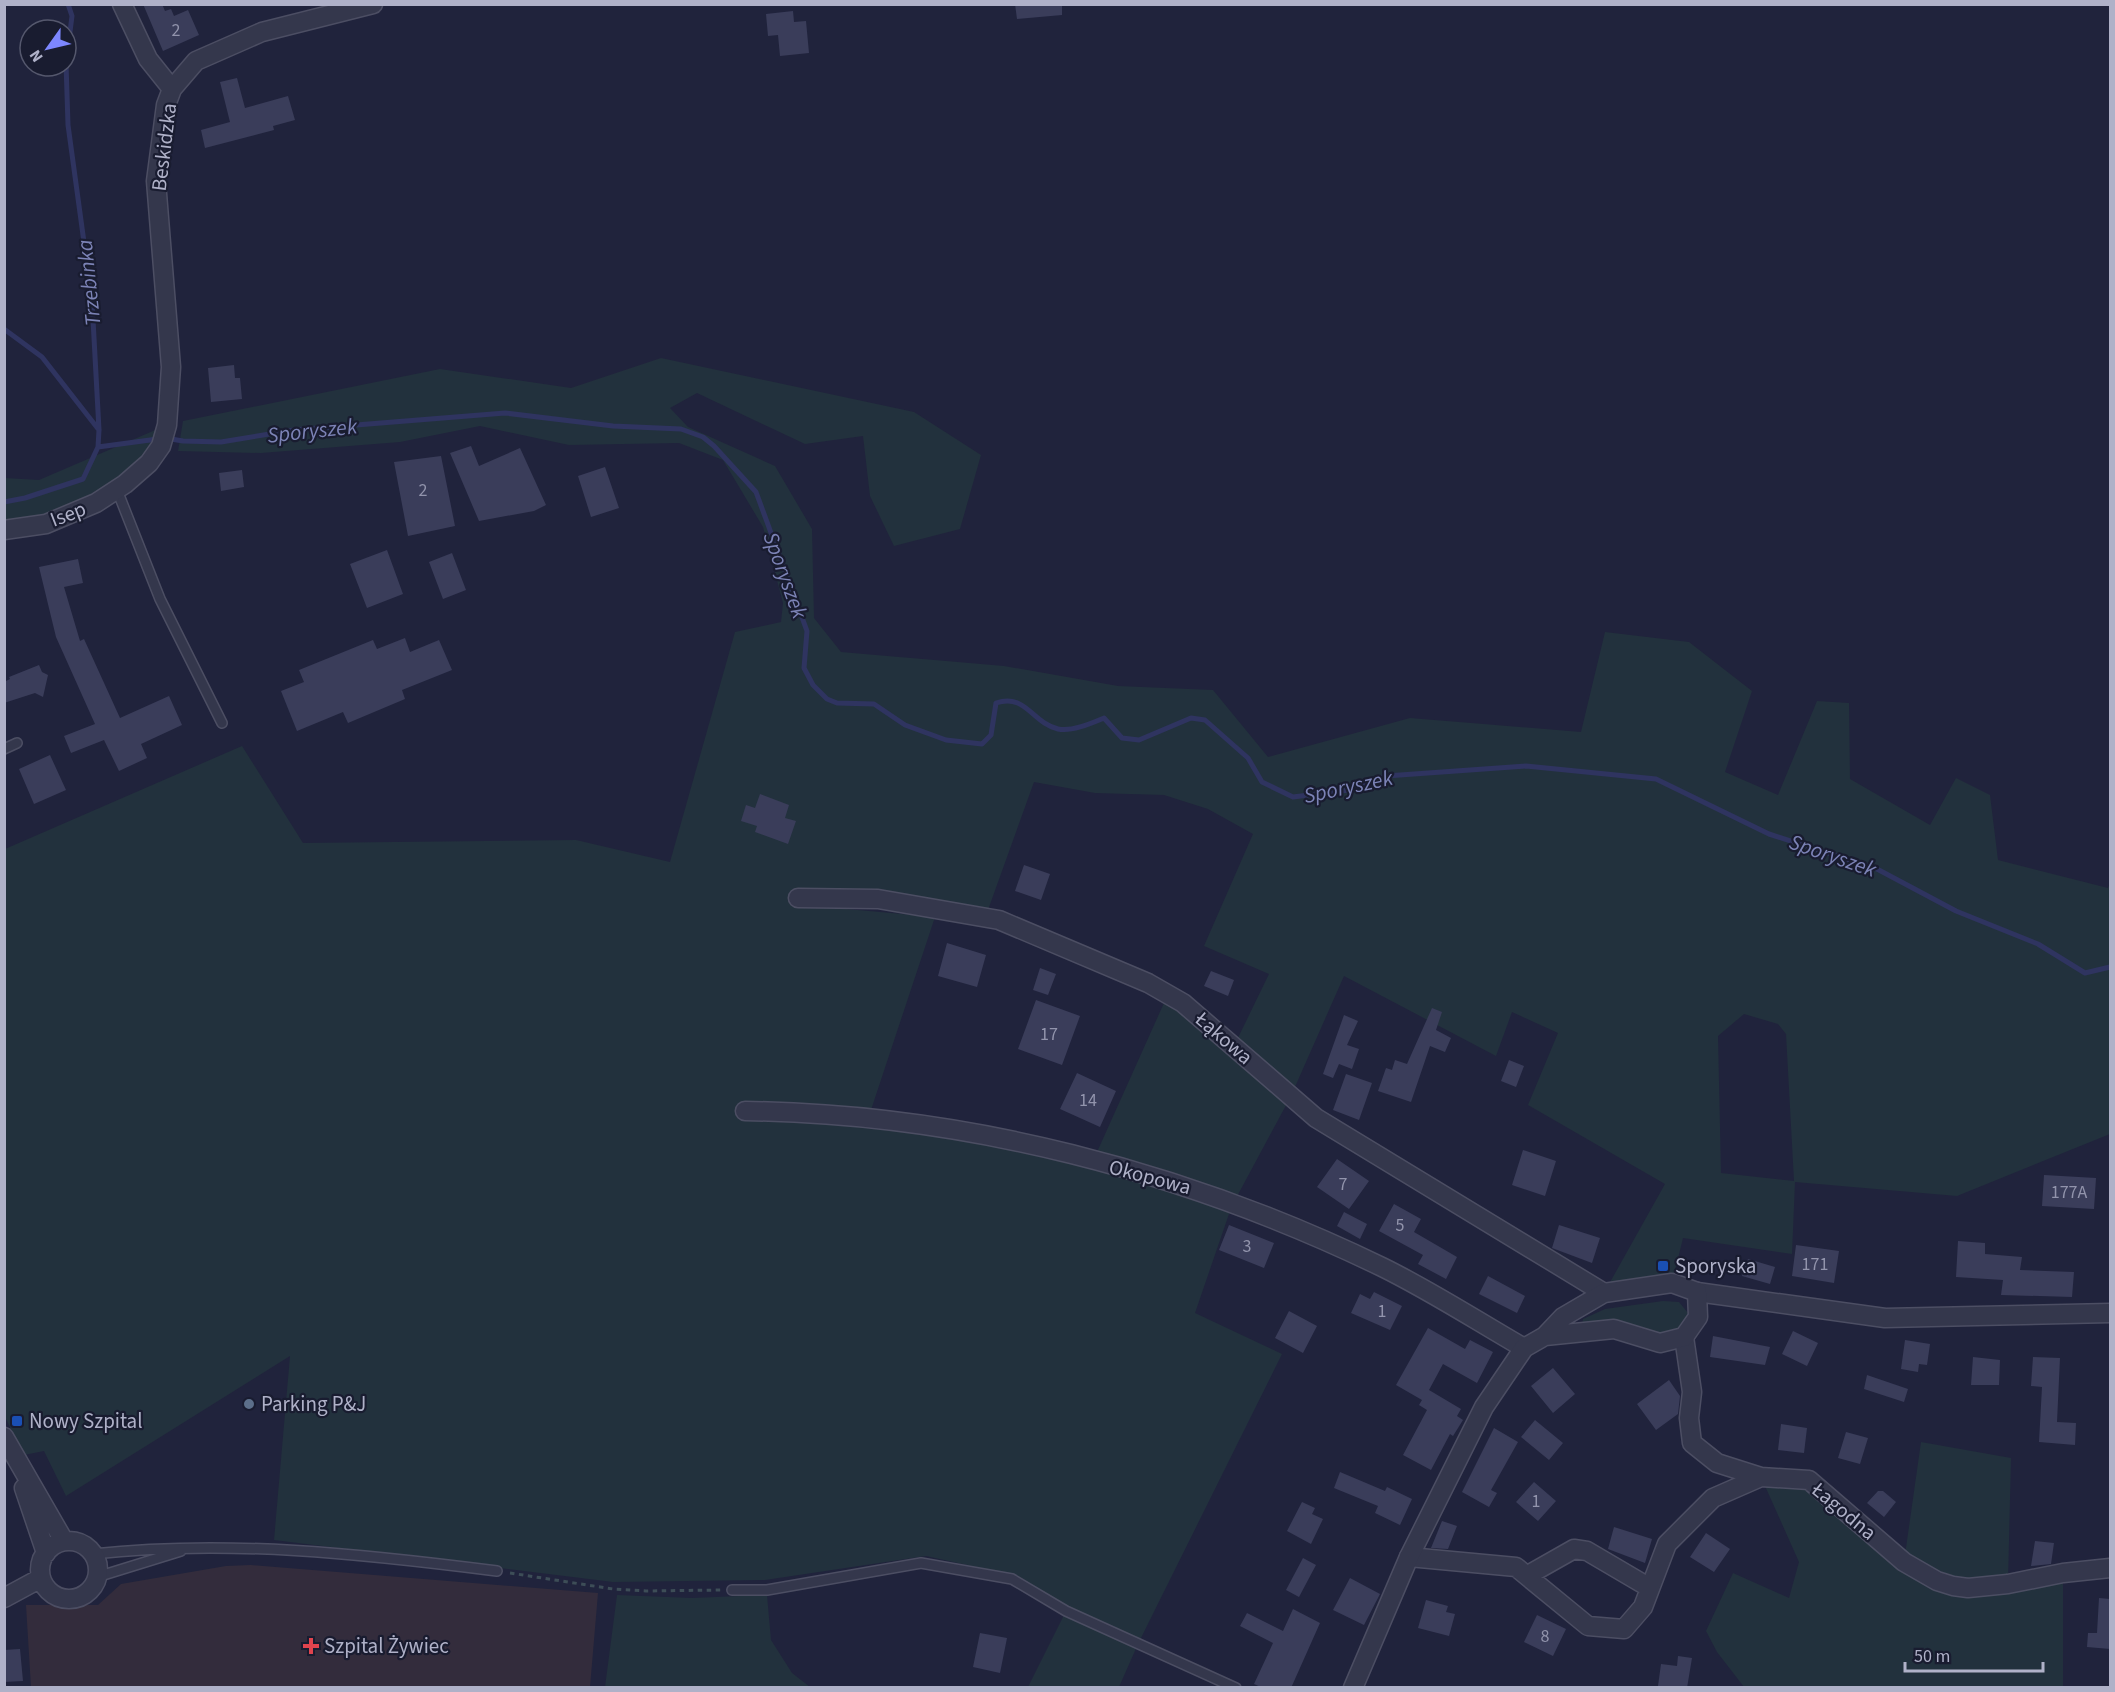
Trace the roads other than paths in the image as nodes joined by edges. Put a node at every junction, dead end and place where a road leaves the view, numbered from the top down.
1 (122, 4) edge
2 (373, 4) edge
3 (172, 89) junction
4 (121, 487) junction
5 (4, 530) edge
6 (222, 723) dead end
7 (17, 743) dead end
8 (4, 749) edge
9 (798, 898) dead end
10 (745, 1111) dead end
11 (1697, 1292) junction
12 (1604, 1293) junction
13 (2110, 1313) edge
14 (1545, 1336) junction
15 (1684, 1337) junction
16 (1524, 1348) junction
17 (4, 1437) edge
18 (13, 1455) junction
19 (1761, 1477) junction
20 (64, 1542) junction
21 (192, 1548) junction
22 (46, 1553) junction
23 (93, 1554) junction
24 (1409, 1557) junction
25 (2110, 1568) edge
26 (497, 1571) road end
27 (1528, 1575) junction
28 (97, 1577) junction
29 (41, 1578) junction
30 (1650, 1588) junction
31 (732, 1590) road end
32 (4, 1598) edge
33 (1236, 1688) edge
34 (1353, 1688) edge

1 - 3 street
2 - 3 street, Beskidzka
3 - 4 street, Beskidzka
4 - 5 street, Isep
4 - 6 lane
7 - 8 lane
9 - 12 street, Łąkowa
10 - 16 street, Okopowa
11 - 12 street
11 - 13 street
11 - 15 street
12 - 14 street
14 - 15 street
14 - 16 street
15 - 19 street
16 - 24 street
17 - 18 street
18 - 20 street
18 - 22 street
19 - 25 street, Łagodna
19 - 30 street, Łagodna
20 - 22 street
20 - 23 street
21 - 23 lane
21 - 26 lane
21 - 28 lane
22 - 29 street
23 - 28 street
24 - 27 street, Łagodna
24 - 34 street
27 - 30 street
27 - 30 street, Łagodna
28 - 29 street
29 - 32 street
31 - 33 lane

